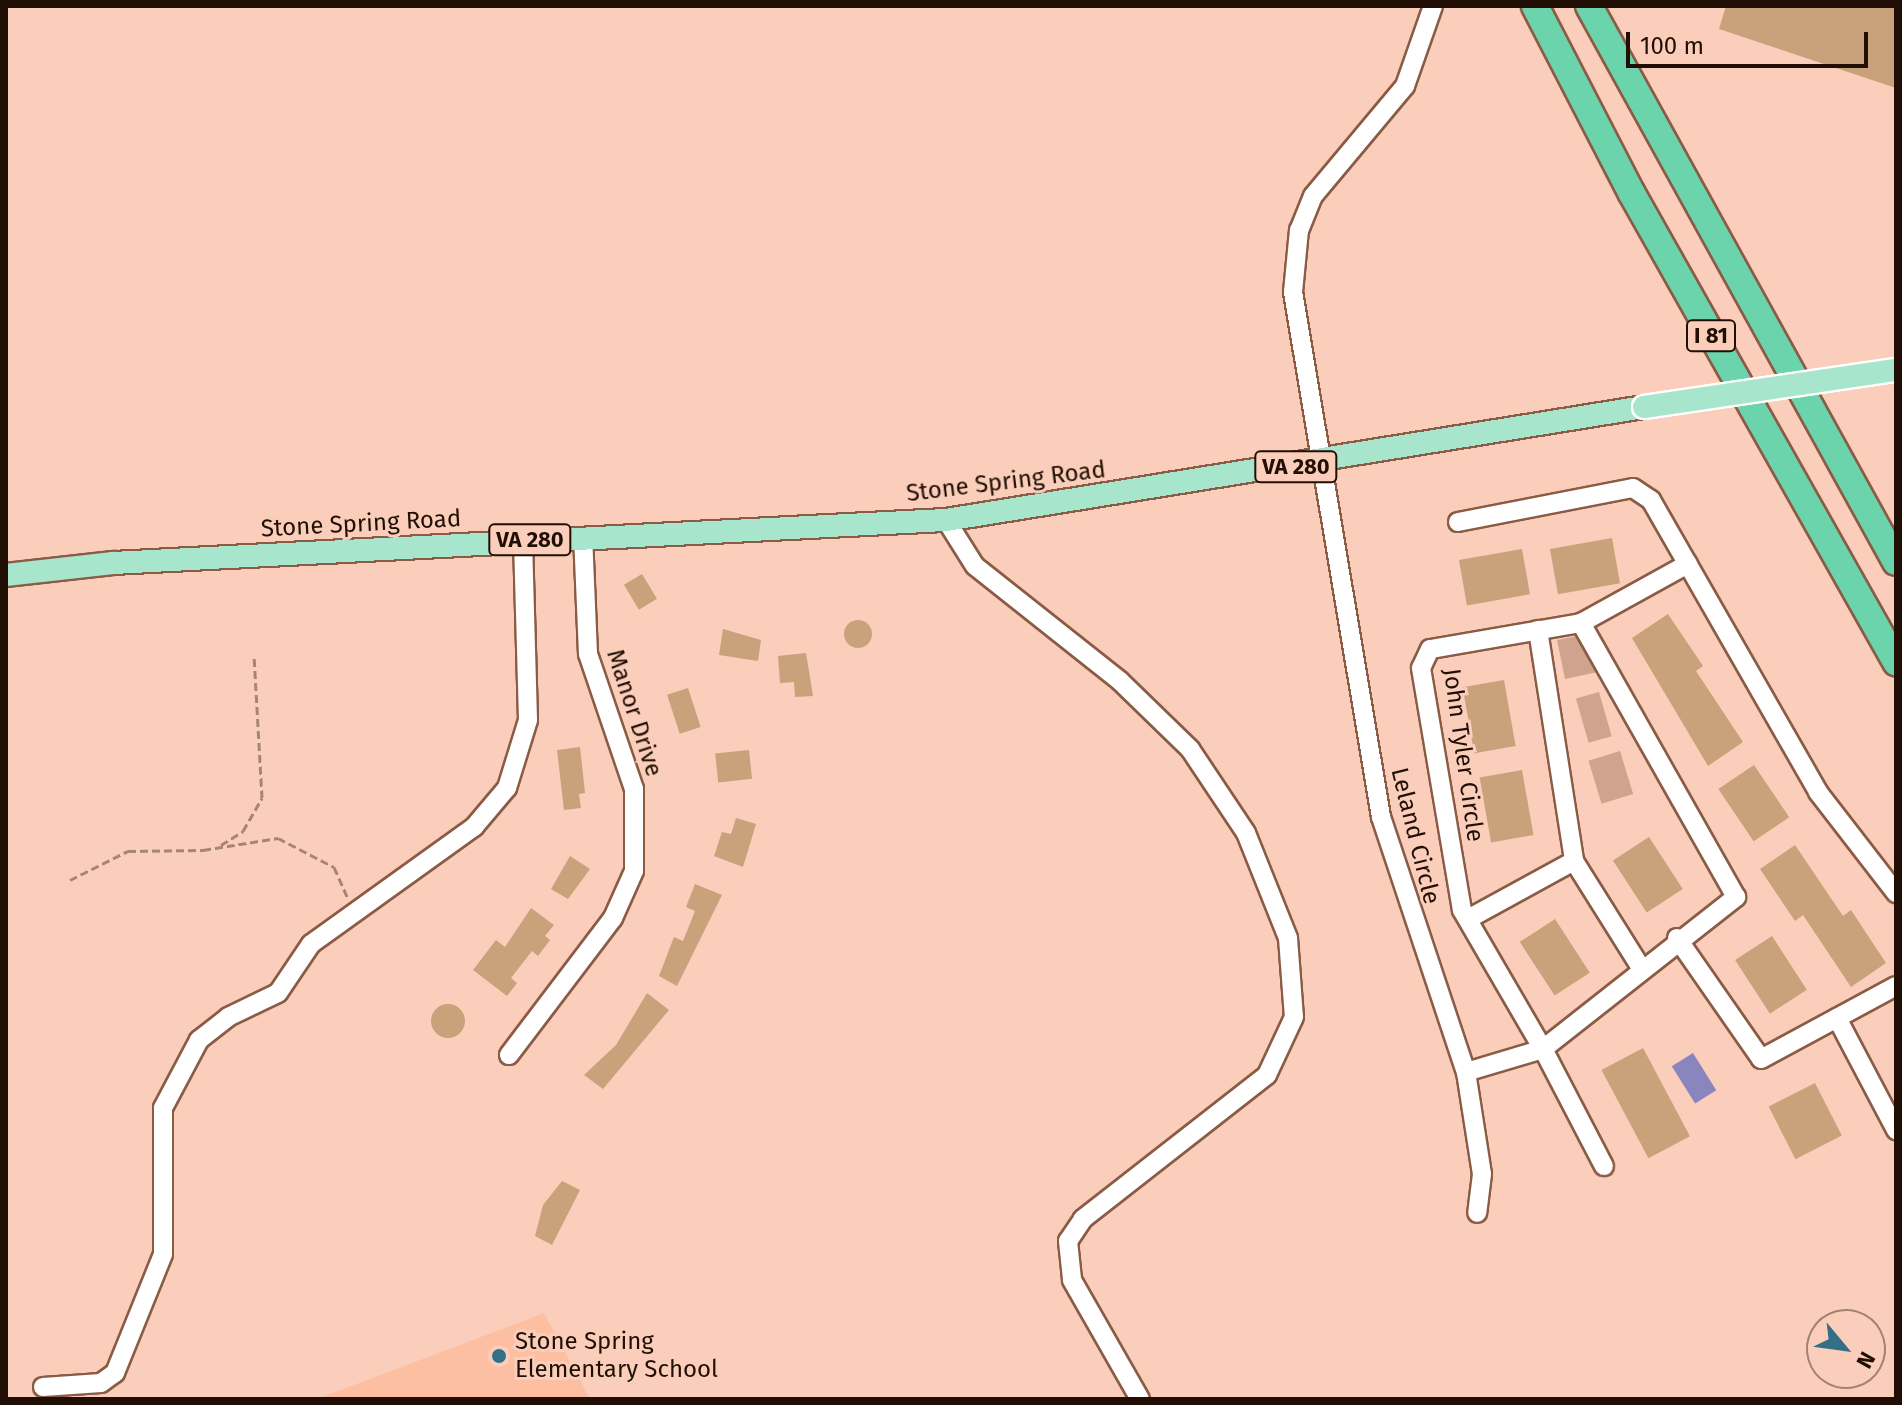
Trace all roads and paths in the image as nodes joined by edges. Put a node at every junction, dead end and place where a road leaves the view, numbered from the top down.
1 (1433, 6) edge
2 (1535, 6) edge
3 (1589, 6) edge
4 (1895, 370) edge
5 (1322, 463) junction
6 (946, 520) junction
7 (1458, 522) dead end
8 (583, 537) junction
9 (523, 541) junction
10 (6, 560) edge
11 (1896, 562) edge
12 (113, 563) junction
13 (1688, 564) junction
14 (6, 575) edge
15 (1581, 623) junction
16 (1538, 630) junction
17 (254, 655) dead end
18 (1896, 662) edge
19 (216, 847) junction
20 (1574, 861) junction
21 (70, 880) dead end
22 (1896, 893) edge
23 (352, 917) junction
24 (1468, 919) junction
25 (1677, 938) junction
26 (1641, 968) junction
27 (1896, 986) edge
28 (1837, 1018) junction
29 (1543, 1049) junction
30 (509, 1055) dead end
31 (1466, 1072) junction
32 (1896, 1130) edge
33 (1604, 1166) dead end
34 (1477, 1213) dead end
35 (43, 1387) dead end
36 (1140, 1399) edge

1 - 5 street, Leland Circle
2 - 18 highway, I 81
3 - 11 highway, I 81
4 - 5 main road, Stone Spring Road / VA 280, bridge
5 - 6 main road, Stone Spring Road / VA 280
5 - 31 street, Leland Circle
6 - 8 main road, Stone Spring Road / VA 280
6 - 36 street
7 - 13 street
8 - 9 main road, Stone Spring Road / VA 280
8 - 30 street, Manor Drive
9 - 12 main road, Stone Spring Road / VA 280
9 - 23 street
10 - 12 main road, Stone Spring Road / VA 280
12 - 14 main road, Stone Spring Road / VA 280
13 - 15 street, John Tyler Circle
13 - 22 street
15 - 16 street, John Tyler Circle
15 - 25 street
16 - 20 street
16 - 24 street, John Tyler Circle
17 - 19 path
19 - 21 path
19 - 23 path
20 - 24 street
20 - 26 street
23 - 35 street
24 - 29 street, John Tyler Circle
25 - 26 street
25 - 28 street
26 - 29 street
27 - 28 street
28 - 32 street
29 - 31 street
29 - 33 street, John Tyler Circle
31 - 34 street, Leland Circle

